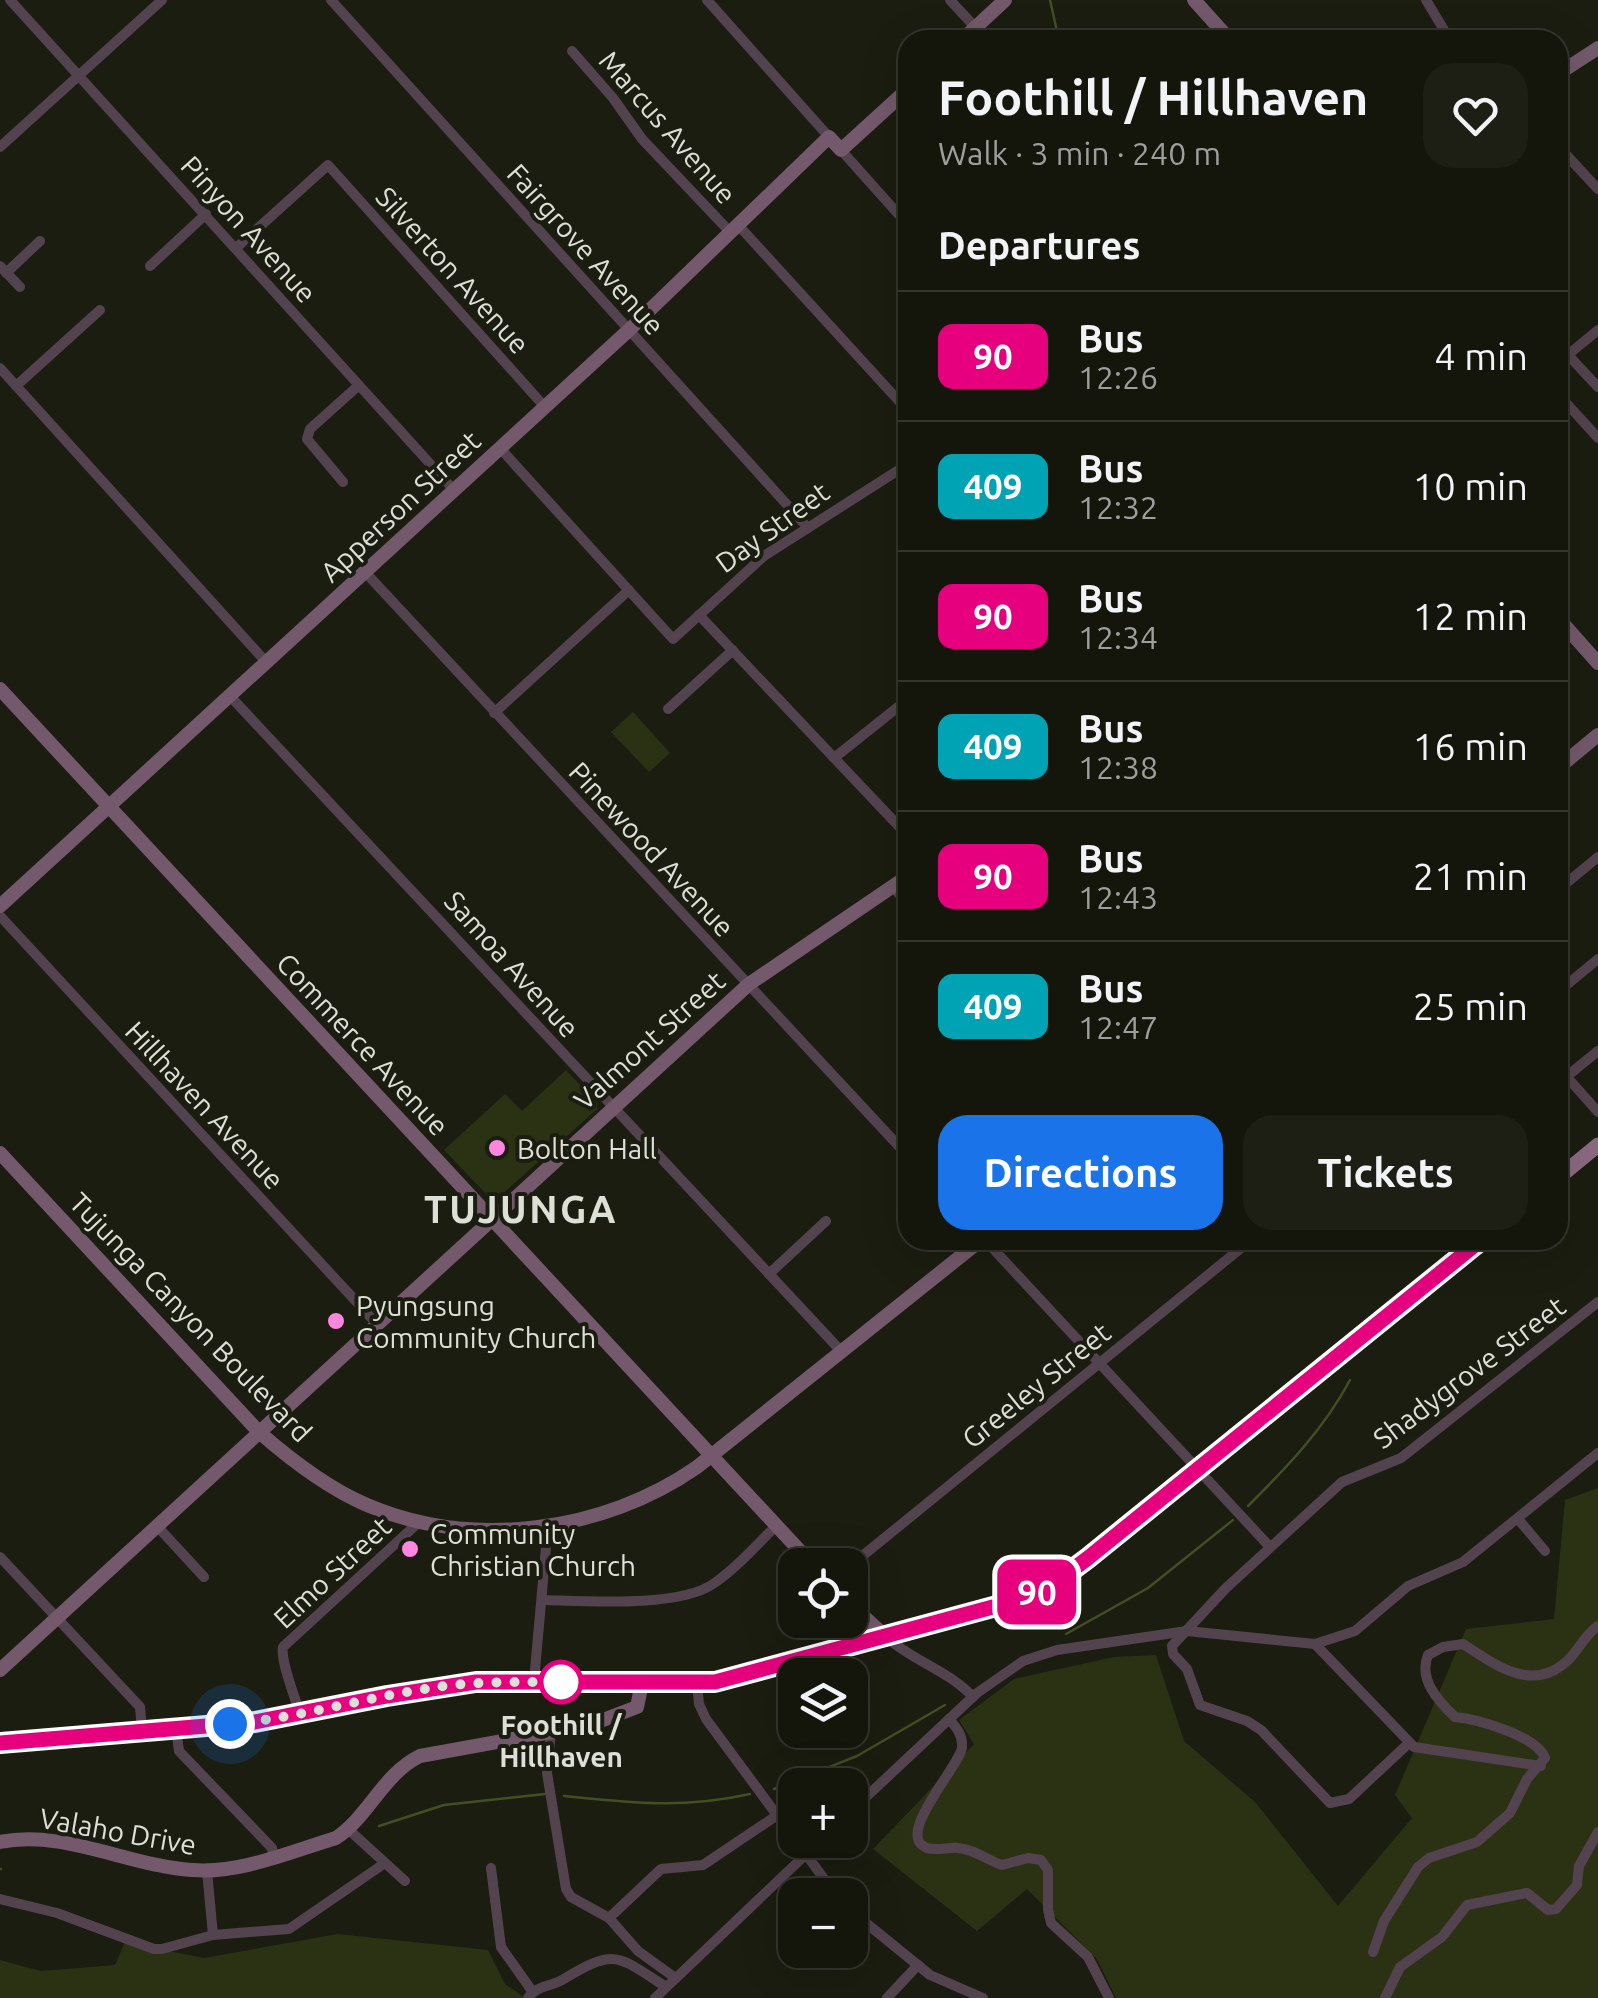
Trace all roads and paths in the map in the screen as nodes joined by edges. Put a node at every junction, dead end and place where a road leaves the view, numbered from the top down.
1 (10, 0) edge
2 (162, 0) edge
3 (332, 0) edge
4 (707, 0) edge
5 (950, 0) edge
6 (1005, 0) edge
7 (1194, 0) edge
8 (1426, 0) edge
9 (976, 27) junction
10 (973, 30) edge
11 (1221, 30) edge
12 (1444, 30) edge
13 (1598, 48) edge
14 (572, 51) dead end
15 (1568, 68) edge
16 (80, 75) junction
17 (898, 98) edge
18 (829, 137) junction
19 (0, 146) edge
20 (840, 150) junction
21 (1568, 157) edge
22 (1598, 189) edge
23 (206, 214) junction
24 (898, 214) edge
25 (735, 229) junction
26 (40, 241) dead end
27 (236, 248) junction
28 (150, 266) dead end
29 (3, 270) edge
30 (20, 288) dead end
31 (100, 310) dead end
32 (629, 330) junction
33 (1598, 330) edge
34 (1568, 354) edge
35 (1568, 364) edge
36 (0, 368) edge
37 (359, 385) junction
38 (16, 386) junction
39 (1598, 387) edge
40 (898, 400) edge
41 (1568, 405) edge
42 (544, 406) junction
43 (1598, 438) edge
44 (500, 447) junction
45 (898, 470) edge
46 (343, 482) dead end
47 (452, 489) junction
48 (808, 528) junction
49 (365, 572) junction
50 (628, 590) junction
51 (700, 614) junction
52 (1568, 630) edge
53 (733, 650) junction
54 (267, 662) junction
55 (1598, 664) edge
56 (0, 688) edge
57 (230, 696) junction
58 (898, 707) edge
59 (668, 709) dead end
60 (494, 712) junction
61 (1598, 735) edge
62 (834, 758) junction
63 (1568, 760) edge
64 (108, 808) junction
65 (898, 825) edge
66 (1598, 857) edge
67 (898, 882) edge
68 (1568, 882) edge
69 (892, 886) junction
70 (898, 893) edge
71 (0, 906) edge
72 (0, 916) edge
73 (1598, 958) edge
74 (748, 984) junction
75 (1568, 984) edge
76 (1598, 1052) edge
77 (1568, 1075) edge
78 (1568, 1079) edge
79 (613, 1107) junction
80 (1598, 1112) edge
81 (898, 1145) edge
82 (1598, 1145) edge
83 (0, 1153) edge
84 (1568, 1170) edge
85 (491, 1218) junction
86 (826, 1221) dead end
87 (970, 1250) edge
88 (992, 1250) edge
89 (1239, 1250) edge
90 (1469, 1250) edge
91 (769, 1274) junction
92 (1598, 1302) edge
93 (377, 1324) junction
94 (841, 1351) junction
95 (1098, 1364) junction
96 (259, 1432) junction
97 (1598, 1454) edge
98 (711, 1455) junction
99 (1198, 1470) junction
100 (1518, 1520) junction
101 (419, 1522) junction
102 (548, 1525) junction
103 (777, 1525) junction
104 (157, 1526) junction
105 (1270, 1546) junction
106 (798, 1548) edge
107 (868, 1551) edge
108 (1545, 1551) dead end
109 (0, 1558) edge
110 (204, 1576) dead end
111 (542, 1600) junction
112 (56, 1618) junction
113 (868, 1620) edge
114 (1598, 1626) edge
115 (1187, 1631) junction
116 (886, 1637) junction
117 (1315, 1644) junction
118 (0, 1670) edge
119 (534, 1681) junction
120 (642, 1684) junction
121 (697, 1684) junction
122 (973, 1696) junction
123 (300, 1714) junction
124 (949, 1720) junction
125 (176, 1728) junction
126 (142, 1731) junction
127 (550, 1732) junction
128 (0, 1742) edge
129 (1409, 1743) junction
130 (1542, 1766) junction
131 (868, 1795) edge
132 (776, 1816) junction
133 (778, 1819) edge
134 (348, 1829) junction
135 (1598, 1832) edge
136 (0, 1842) edge
137 (273, 1857) junction
138 (802, 1858) edge
139 (384, 1863) junction
140 (491, 1868) dead end
141 (206, 1871) junction
142 (405, 1881) dead end
143 (0, 1898) edge
144 (608, 1918) junction
145 (868, 1925) edge
146 (213, 1936) junction
147 (1372, 1952) dead end
148 (918, 1965) junction
149 (670, 1982) junction
150 (530, 1995) edge
151 (655, 1998) edge
152 (887, 1998) edge
153 (982, 1998) edge
154 (1108, 1998) edge
155 (1385, 1998) edge

1 - 16 street, Pinyon Avenue
2 - 16 street
3 - 32 street, Fairgrove Avenue
4 - 18 street
5 - 9 street
6 - 9 street
7 - 11 street
8 - 12 street
9 - 10 street
13 - 15 street
14 - 25 street, Marcus Avenue
16 - 19 street
16 - 23 street, Pinyon Avenue
17 - 20 street
18 - 20 street
18 - 25 street, Apperson Street
20 - 24 street
21 - 22 street
23 - 27 street, Pinyon Avenue
23 - 28 street
25 - 32 street, Apperson Street
25 - 40 street, Marcus Avenue
26 - 29 street
27 - 37 street, Pinyon Avenue
27 - 42 street, Silverton Avenue
29 - 30 street
31 - 38 street
32 - 42 street, Apperson Street
32 - 48 street, Fairgrove Avenue
33 - 34 street
35 - 39 street
36 - 38 street
37 - 46 street
37 - 47 street, Pinyon Avenue
38 - 54 street
41 - 43 street
42 - 44 street, Apperson Street
44 - 47 street, Apperson Street
44 - 50 street
45 - 48 street, Day Street
47 - 49 street, Apperson Street
48 - 51 street, Day Street
49 - 54 street, Apperson Street
49 - 60 street, Pinewood Avenue
50 - 51 street, Day Street
50 - 60 street
51 - 53 street
52 - 55 street
53 - 59 street
53 - 62 street
54 - 57 street, Apperson Street
56 - 64 street, Commerce Avenue
57 - 64 street, Apperson Street
57 - 79 street, Samoa Avenue
58 - 62 street
60 - 74 street, Pinewood Avenue
61 - 63 street
62 - 65 street
64 - 71 street, Apperson Street
64 - 85 street, Commerce Avenue
66 - 68 street
67 - 69 street, Valmont Street
69 - 70 street
69 - 74 street, Valmont Street
72 - 93 street, Hillhaven Avenue
73 - 75 street
74 - 79 street, Valmont Street
74 - 81 street, Pinewood Avenue
76 - 77 street
78 - 80 street
79 - 85 street, Valmont Street
79 - 91 street, Samoa Avenue
82 - 84 main road
83 - 96 street, Tujunga Canyon Boulevard
85 - 93 street, Valmont Street
85 - 98 street, Commerce Avenue
86 - 91 street
87 - 94 street, Tujunga Canyon Boulevard
88 - 95 street
89 - 95 street, Greeley Street
90 - 99 main road
91 - 94 street, Samoa Avenue
92 - 105 street, Shadygrove Street
93 - 96 street, Valmont Street
94 - 98 street, Tujunga Canyon Boulevard
95 - 99 street
95 - 107 street, Greeley Street
96 - 101 street, Tujunga Canyon Boulevard
96 - 104 street, Valmont Street
97 - 100 street
98 - 102 street, Tujunga Canyon Boulevard
98 - 103 street, Commerce Avenue
99 - 105 street
99 - 116 main road
100 - 108 street
100 - 117 street
101 - 102 street, Tujunga Canyon Boulevard
101 - 123 street, Elmo Street
102 - 111 street
103 - 106 street, Commerce Avenue
103 - 111 street
104 - 110 street
104 - 112 street, Valmont Street
105 - 115 street, Shadygrove Street
109 - 112 street
111 - 119 street
112 - 118 street, Valmont Street
112 - 126 street
113 - 116 street
114 - 130 street
115 - 117 street
115 - 122 street
115 - 129 street
116 - 121 main road
116 - 122 street
117 - 129 street
119 - 120 main road
119 - 123 main road
120 - 121 main road
120 - 127 street, Valaho Drive
121 - 132 street
122 - 124 street
123 - 125 main road
124 - 131 street
124 - 154 street
125 - 126 main road
125 - 137 street
126 - 128 main road
127 - 134 street, Valaho Drive
127 - 144 street
129 - 130 street
130 - 147 street
132 - 133 street
132 - 144 street
134 - 137 street, Valaho Drive
134 - 139 street
135 - 155 street
136 - 141 street, Valaho Drive
137 - 141 street, Valaho Drive
138 - 149 street
139 - 142 street
139 - 146 street
140 - 150 street
141 - 146 street
143 - 146 street
144 - 149 street
145 - 148 street
148 - 152 street
148 - 153 street
149 - 150 street
149 - 151 street

